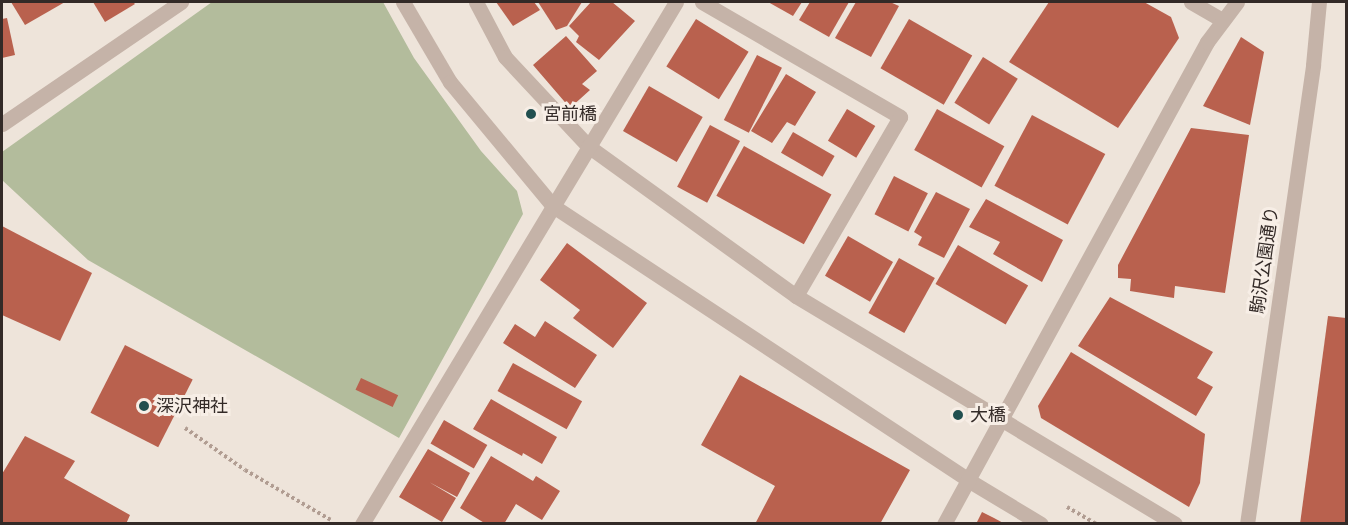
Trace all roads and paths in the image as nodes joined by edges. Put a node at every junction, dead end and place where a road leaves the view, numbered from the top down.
1 (181, 2) edge
2 (403, 2) edge
3 (476, 2) edge
4 (676, 2) edge
5 (702, 2) edge
6 (1191, 2) edge
7 (1237, 2) edge
8 (1319, 2) edge
9 (1222, 20) junction
10 (2, 124) edge
11 (588, 146) junction
12 (553, 206) junction
13 (796, 296) junction
14 (1002, 419) junction
15 (185, 428) dead end
16 (968, 480) junction
17 (335, 523) edge
18 (362, 524) edge
19 (944, 524) edge
20 (1041, 524) edge
21 (1175, 524) edge
22 (1247, 524) edge

1 - 10 street
2 - 12 street
3 - 11 street
4 - 11 street
5 - 13 street
6 - 9 street
7 - 9 street
8 - 22 street, 駒沢公園通り
9 - 14 street
11 - 12 street
11 - 13 street
12 - 16 street
12 - 18 street
13 - 14 street
14 - 16 street
14 - 21 street
15 - 17 path
16 - 19 street
16 - 20 street

